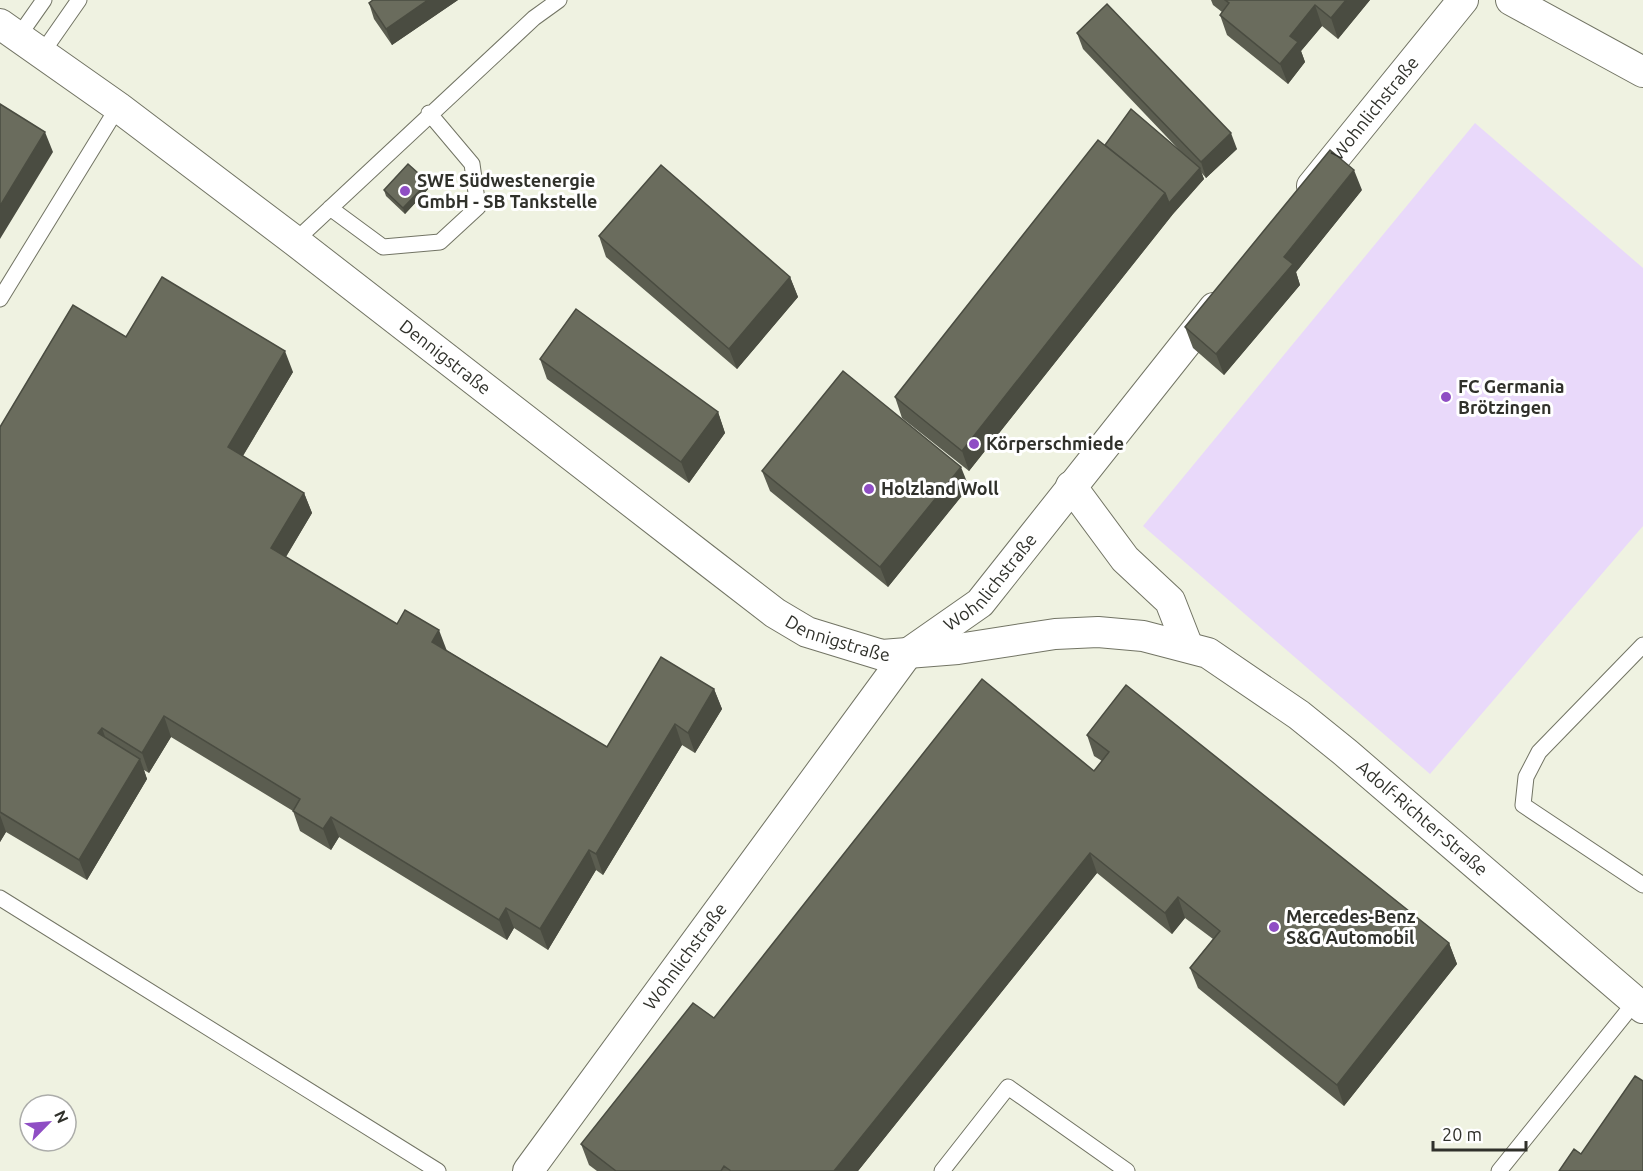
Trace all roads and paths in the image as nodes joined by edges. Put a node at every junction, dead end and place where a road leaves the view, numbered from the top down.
1 (44, 0) edge
2 (80, 0) edge
3 (559, 0) edge
4 (1463, 0) edge
5 (1511, 0) edge
6 (20, 38) edge
7 (1643, 72) edge
8 (118, 107) junction
9 (429, 113) junction
10 (1296, 206) edge
11 (330, 208) junction
12 (295, 241) junction
13 (1229, 290) edge
14 (0, 299) edge
15 (1071, 486) junction
16 (1643, 645) edge
17 (1188, 647) junction
18 (907, 654) junction
19 (1643, 885) edge
20 (0, 897) edge
21 (1639, 1005) edge
22 (438, 1171) edge
23 (528, 1171) edge
24 (942, 1171) edge
25 (1127, 1171) edge
26 (1499, 1171) edge

1 - 6 lane
2 - 6 lane
3 - 9 lane
4 - 10 street, Wohnlichstraße
5 - 7 street
6 - 8 street, Dennigstraße
8 - 12 street, Dennigstraße
8 - 14 lane
9 - 11 lane
9 - 11 lane
11 - 12 lane
12 - 18 street, Dennigstraße
13 - 15 street, Wohnlichstraße
15 - 17 street
15 - 18 street, Wohnlichstraße
16 - 19 lane
17 - 18 street, Adolf-Richter-Straße
17 - 21 street, Adolf-Richter-Straße
18 - 23 street, Wohnlichstraße
20 - 22 lane
21 - 26 lane
24 - 25 lane

